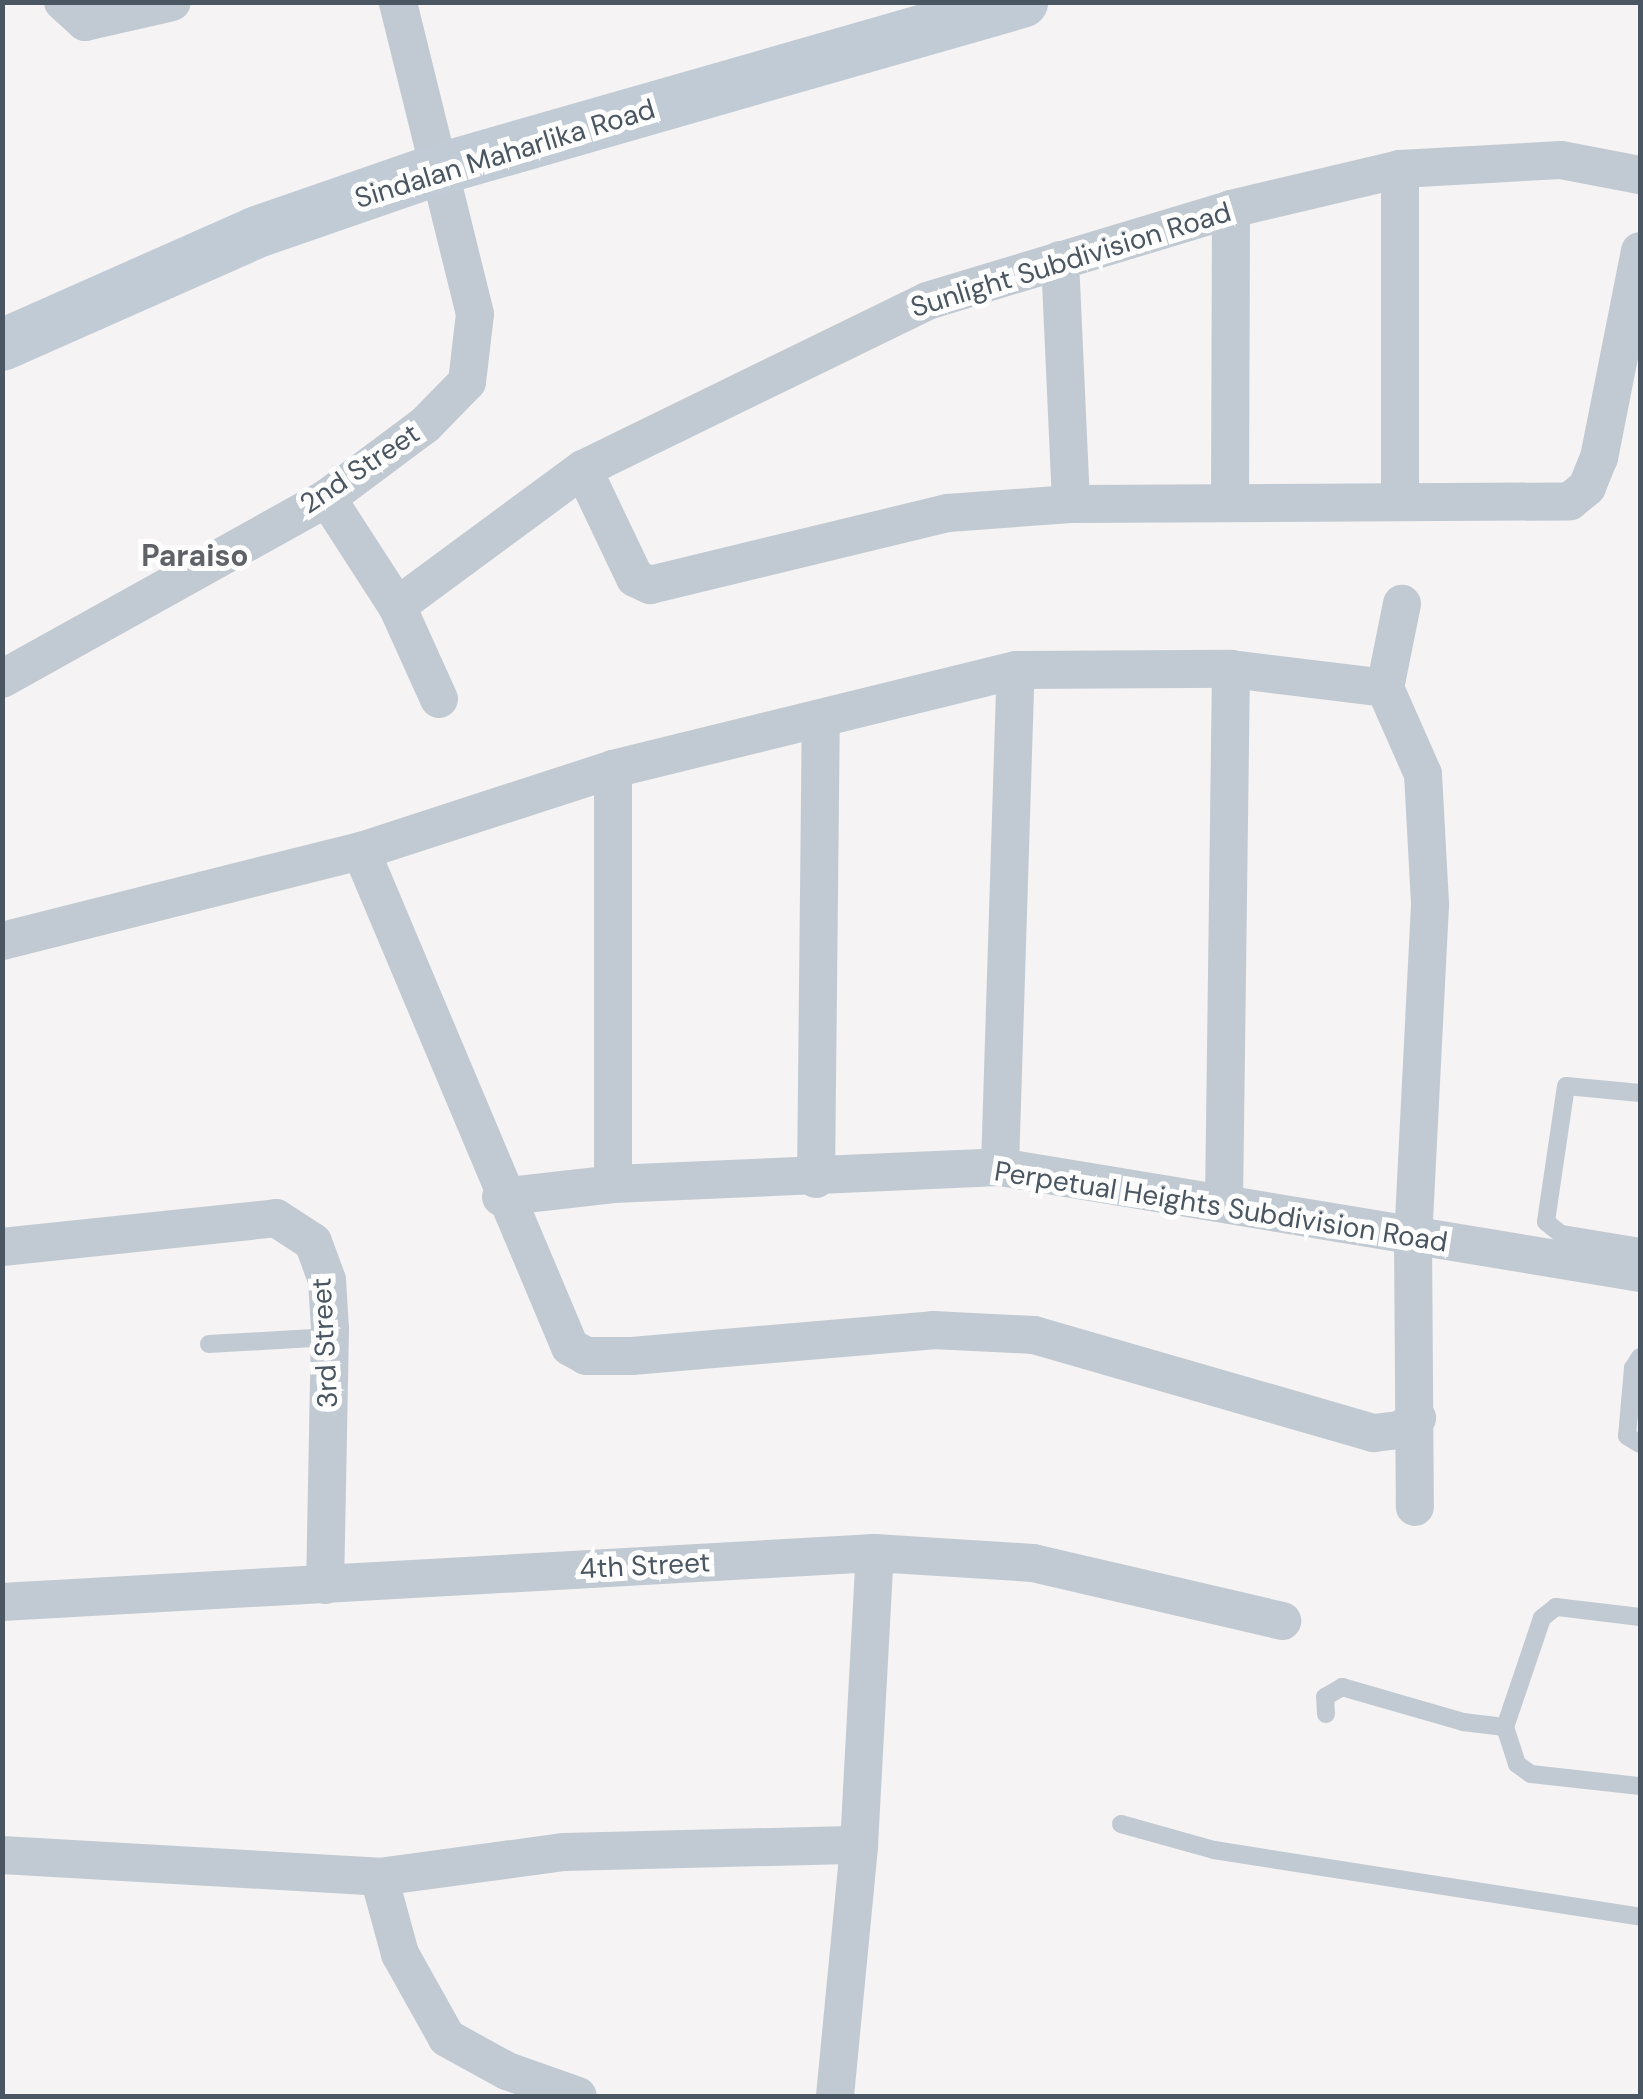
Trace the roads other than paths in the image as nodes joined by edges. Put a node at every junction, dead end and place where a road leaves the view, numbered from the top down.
1 (63, 2) edge
2 (172, 2) edge
3 (398, 2) edge
4 (1022, 2) edge
5 (919, 16) edge
6 (1400, 169) junction
7 (436, 170) junction
8 (1640, 174) edge
9 (1231, 209) junction
10 (1640, 250) edge
11 (1060, 260) junction
12 (2, 346) edge
13 (582, 469) junction
14 (327, 498) junction
15 (1400, 500) junction
16 (1230, 503) junction
17 (1071, 504) junction
18 (1402, 604) dead end
19 (397, 606) junction
20 (1230, 669) junction
21 (1016, 670) junction
22 (2, 680) edge
23 (1385, 688) junction
24 (439, 700) dead end
25 (821, 719) junction
26 (613, 769) junction
27 (360, 851) junction
28 (2, 940) edge
29 (1640, 1093) edge
30 (1000, 1167) junction
31 (816, 1179) junction
32 (614, 1184) junction
33 (502, 1197) junction
34 (1224, 1204) junction
35 (1412, 1239) junction
36 (2, 1246) edge
37 (1640, 1247) edge
38 (1640, 1273) edge
39 (330, 1337) junction
40 (209, 1344) dead end
41 (1640, 1356) edge
42 (1417, 1418) junction
43 (1640, 1444) edge
44 (1415, 1507) dead end
45 (875, 1552) junction
46 (326, 1586) junction
47 (2, 1602) edge
48 (1640, 1617) edge
49 (1282, 1621) dead end
50 (1326, 1714) dead end
51 (1506, 1727) junction
52 (1640, 1786) edge
53 (1121, 1824) dead end
54 (859, 1845) junction
55 (2, 1855) edge
56 (379, 1876) junction
57 (1640, 1917) edge
58 (578, 2096) edge
59 (835, 2096) edge

1 - 2 street
3 - 7 street, 2nd Street
4 - 5 main road, Sindalan Maharlika Road
5 - 7 main road, Sindalan Maharlika Road
6 - 8 street, Sunlight Subdivision Road
6 - 9 street, Sunlight Subdivision Road
6 - 15 street
7 - 12 main road, Sindalan Maharlika Road
7 - 14 street, 2nd Street
9 - 11 street, Sunlight Subdivision Road
9 - 16 street
10 - 15 street
11 - 13 street, Sunlight Subdivision Road
11 - 17 street
13 - 17 street
13 - 19 street, Sunlight Subdivision Road
14 - 19 street
14 - 22 street, 2nd Street
15 - 16 street
16 - 17 street
18 - 23 street
19 - 24 street
20 - 21 street
20 - 23 street
20 - 34 street
21 - 25 street
21 - 30 street
23 - 35 street
25 - 26 street
25 - 31 street
26 - 27 street
26 - 32 street
27 - 28 street
27 - 33 street
29 - 37 lane
30 - 31 street, Perpetual Heights Subdivision Road
30 - 34 street, Perpetual Heights Subdivision Road
31 - 32 street, Perpetual Heights Subdivision Road
32 - 33 street, Perpetual Heights Subdivision Road
33 - 42 street
34 - 35 street, Perpetual Heights Subdivision Road
35 - 38 street, Perpetual Heights Subdivision Road
35 - 42 street
36 - 39 street, 3rd Street
39 - 40 lane
39 - 46 street, 3rd Street
41 - 43 lane
42 - 44 street
45 - 46 street, 4th Street
45 - 49 street, 4th Street
45 - 54 street
46 - 47 street, 4th Street
48 - 51 lane
50 - 51 lane
51 - 52 lane
53 - 57 lane
54 - 56 street
54 - 59 street
55 - 56 street
56 - 58 street

